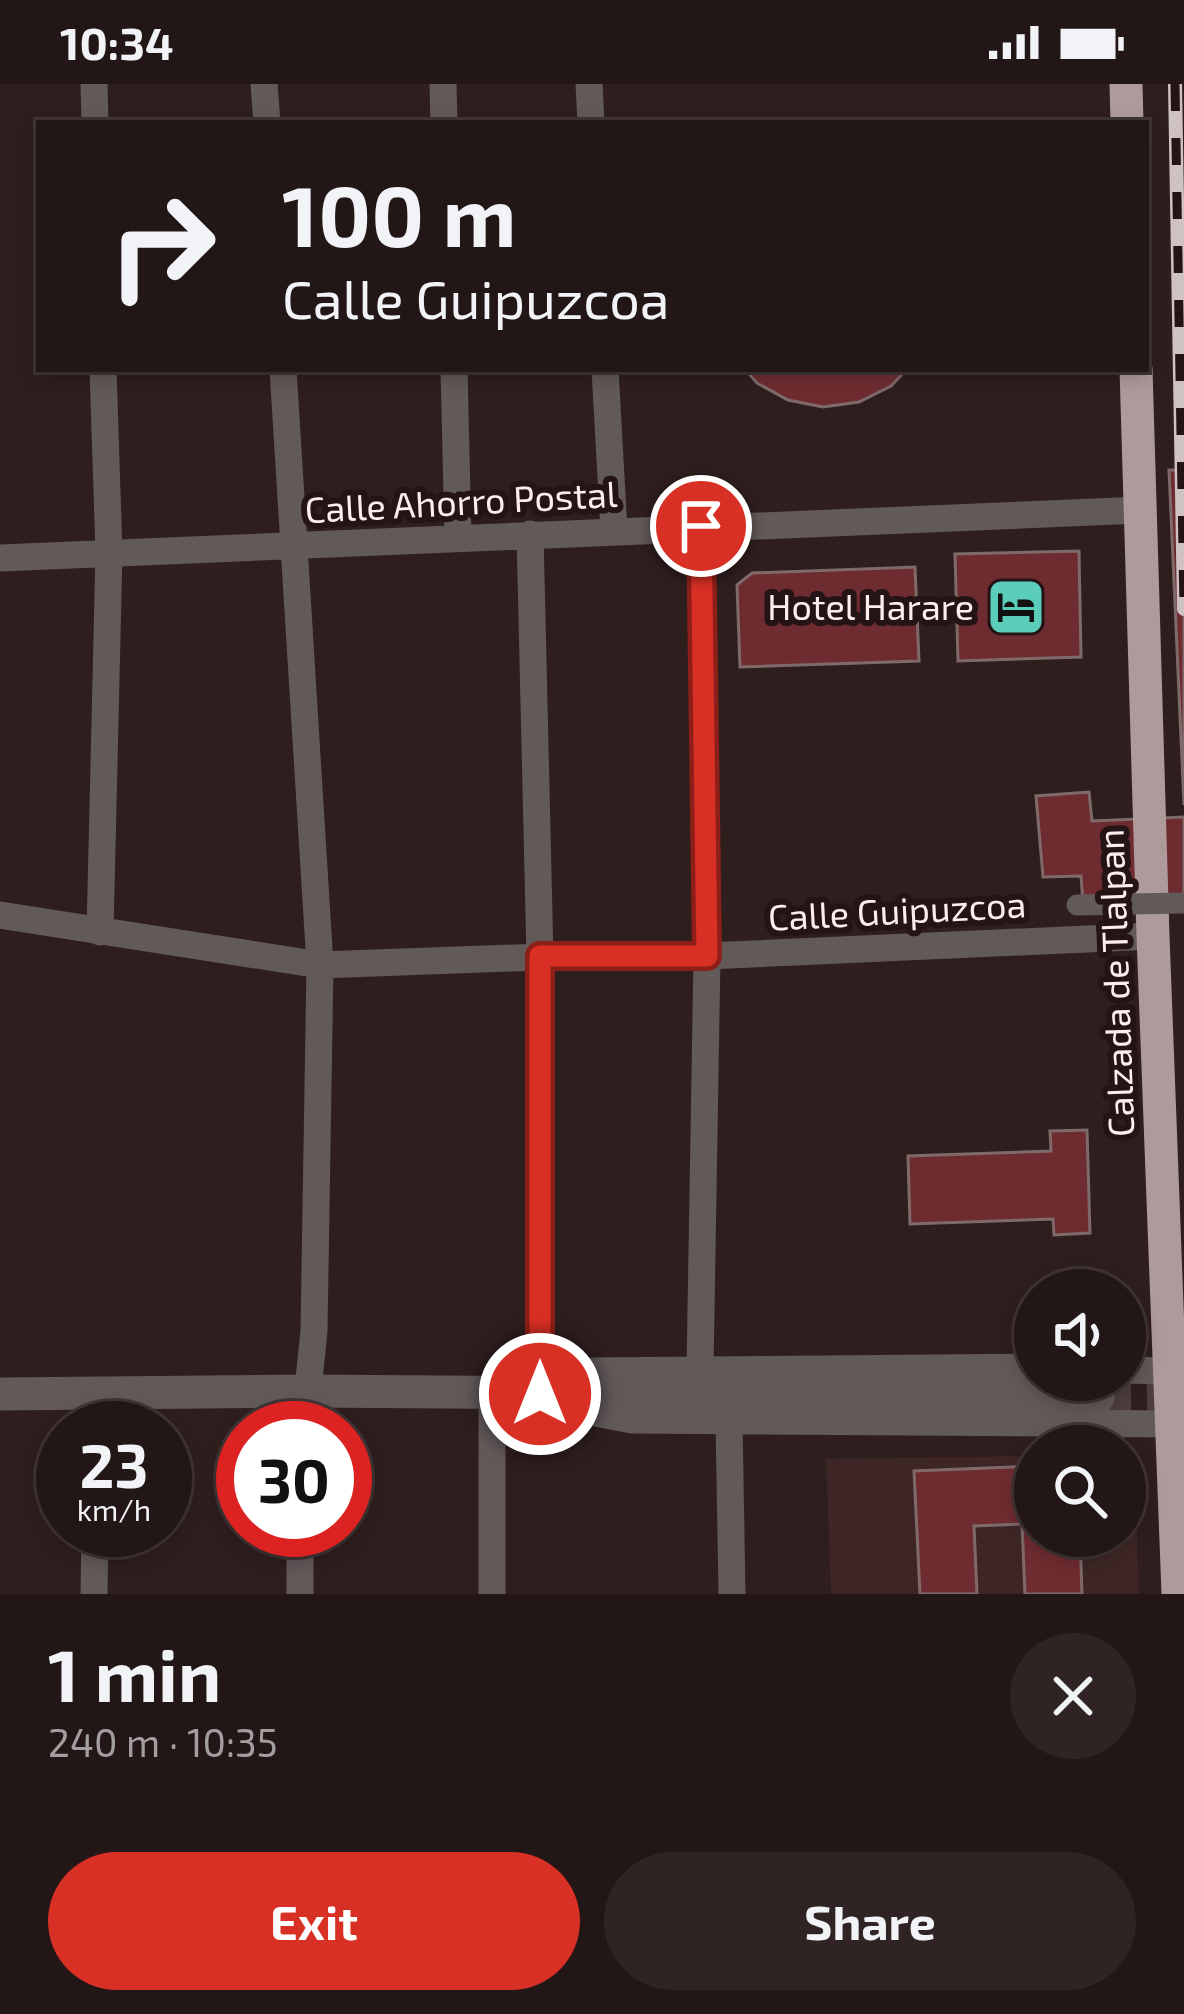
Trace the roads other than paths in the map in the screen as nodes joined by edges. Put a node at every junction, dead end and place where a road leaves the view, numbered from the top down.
1 (94, 84) edge
2 (264, 84) edge
3 (443, 84) edge
4 (589, 84) edge
5 (1126, 84) edge
6 (95, 120) edge
7 (267, 120) edge
8 (444, 120) edge
9 (591, 120) edge
10 (1127, 120) edge
11 (103, 372) edge
12 (283, 372) edge
13 (454, 372) edge
14 (605, 372) edge
15 (1136, 372) edge
16 (1142, 510) junction
17 (701, 526) junction
18 (614, 531) junction
19 (530, 534) junction
20 (458, 537) junction
21 (295, 547) junction
22 (109, 553) junction
23 (0, 558) edge
24 (1184, 903) edge
25 (1077, 905) dead end
26 (0, 914) edge
27 (100, 932) junction
28 (1153, 936) junction
29 (540, 956) junction
30 (707, 956) junction
31 (320, 964) junction
32 (1014, 1367) edge
33 (700, 1370) junction
34 (1146, 1370) edge
35 (1170, 1371) junction
36 (308, 1391) junction
37 (0, 1394) edge
38 (492, 1394) junction
39 (540, 1394) junction
40 (1014, 1397) edge
41 (37, 1401) edge
42 (307, 1401) edge
43 (192, 1402) edge
44 (729, 1420) junction
45 (1173, 1424) junction
46 (94, 1557) edge
47 (300, 1557) edge
48 (94, 1594) edge
49 (300, 1594) edge
50 (492, 1594) edge
51 (732, 1594) edge
52 (1178, 1594) edge

1 - 6 street
2 - 7 street
3 - 8 street
4 - 9 street
5 - 10 highway
11 - 22 street
12 - 21 street
13 - 20 street
14 - 18 street
15 - 16 highway, Calzada de Tlalpan
16 - 17 street, Calle Ahorro Postal
16 - 28 highway, Calzada de Tlalpan
17 - 18 street, Calle Ahorro Postal
17 - 30 street
18 - 19 street, Calle Ahorro Postal
19 - 20 street, Calle Ahorro Postal
19 - 29 street
20 - 21 street, Calle Ahorro Postal
21 - 22 street, Calle Ahorro Postal
21 - 31 street
22 - 23 street, Calle Ahorro Postal
22 - 27 street
24 - 25 street, bridge
26 - 27 street, Calle Guipuzcoa
27 - 31 street, Calle Guipuzcoa
28 - 30 street, Calle Guipuzcoa
28 - 35 highway, Calzada de Tlalpan
29 - 30 street, Calle Guipuzcoa
29 - 31 street, Calle Guipuzcoa
29 - 39 street
30 - 33 street
31 - 36 street
32 - 33 street
33 - 39 street
34 - 35 street
35 - 45 highway, Calzada de Tlalpan
36 - 38 street
36 - 42 street
36 - 43 street
37 - 41 street
38 - 39 street
38 - 50 street
39 - 40 street
39 - 44 street
44 - 45 street
44 - 51 street
45 - 52 highway, Calzada de Tlalpan
46 - 48 street
47 - 49 street

